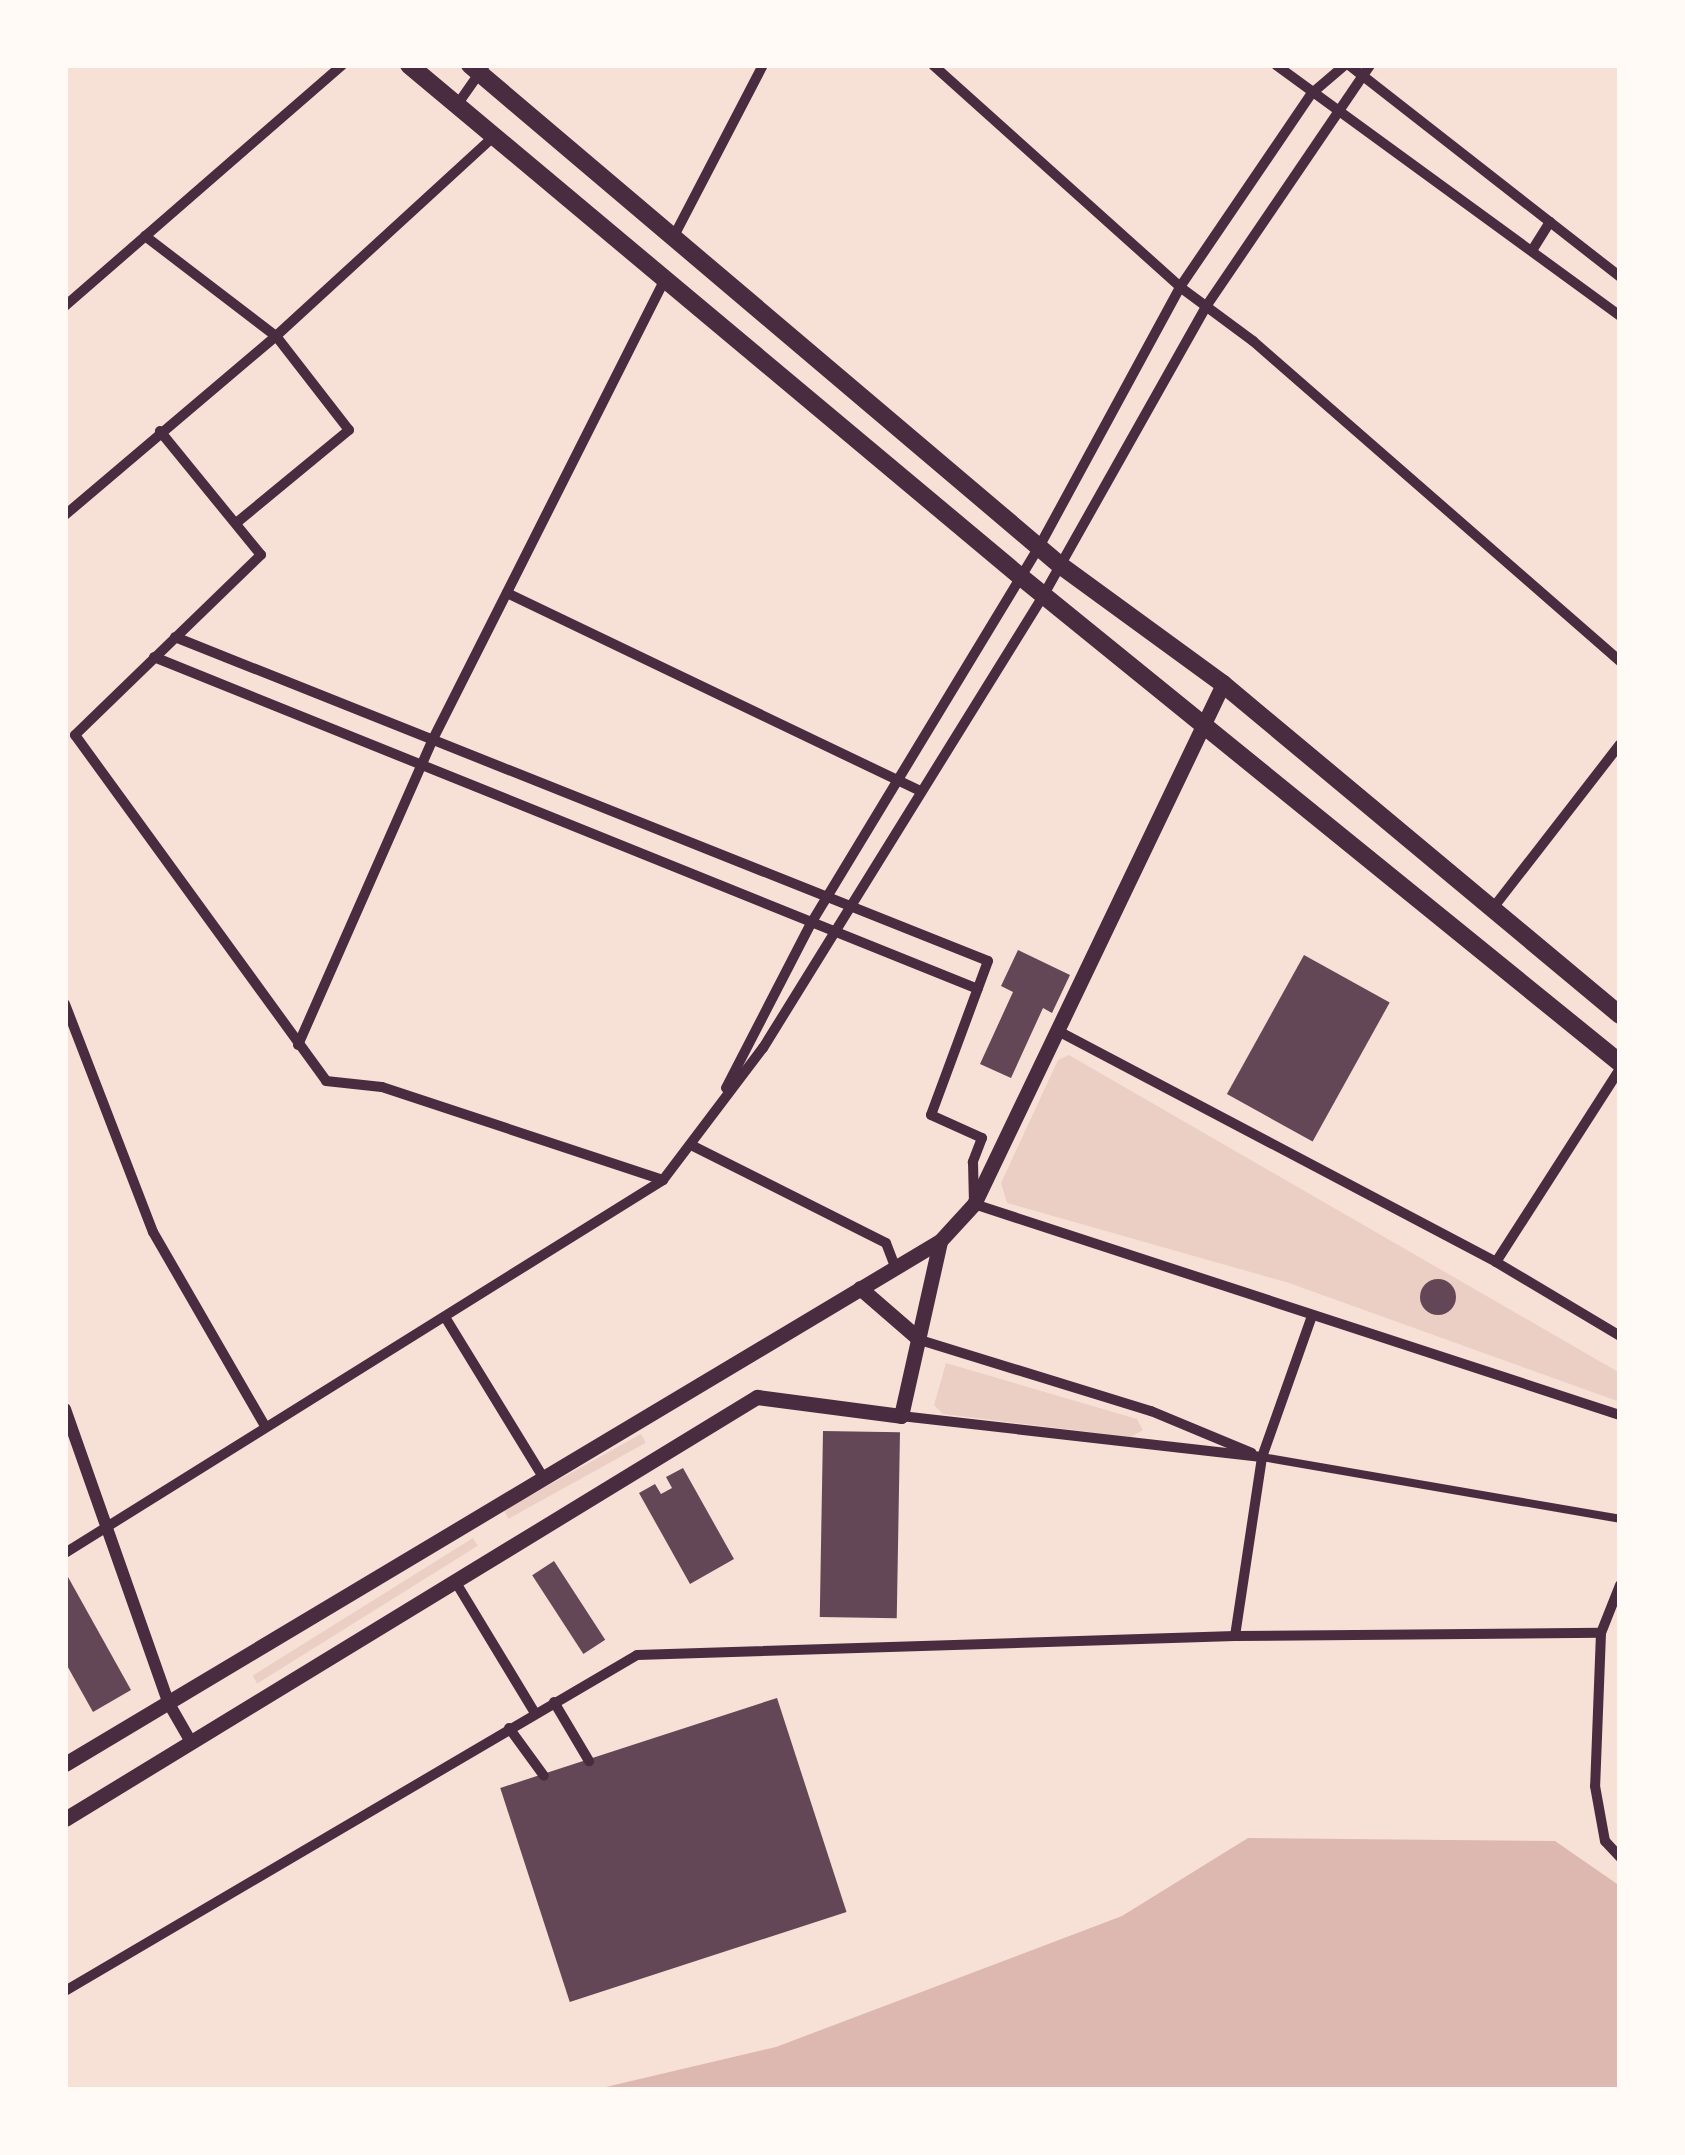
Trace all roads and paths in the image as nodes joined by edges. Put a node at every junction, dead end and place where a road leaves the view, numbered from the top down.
1 (342, 65) edge
2 (409, 65) edge
3 (764, 65) edge
4 (933, 65) edge
5 (1276, 65) edge
6 (1347, 65) edge
7 (1370, 65) edge
8 (479, 68) edge
9 (1363, 77) junction
10 (1312, 94) junction
11 (458, 105) junction
12 (1340, 112) junction
13 (494, 136) junction
14 (1550, 222) junction
15 (145, 236) junction
16 (674, 236) junction
17 (1533, 249) junction
18 (1620, 277) edge
19 (664, 282) junction
20 (1180, 287) junction
21 (65, 306) edge
22 (1205, 308) junction
23 (1620, 316) edge
24 (276, 336) junction
25 (160, 430) junction
26 (65, 515) edge
27 (236, 523) junction
28 (1039, 547) junction
29 (1060, 565) junction
30 (1021, 577) junction
31 (507, 593) junction
32 (1043, 596) junction
33 (175, 637) junction
34 (154, 657) junction
35 (1620, 661) edge
36 (1223, 684) junction
37 (1205, 724) junction
38 (70, 735) edge
39 (432, 741) junction
40 (1620, 744) edge
41 (420, 766) junction
42 (896, 780) junction
43 (921, 791) junction
44 (825, 900) junction
45 (850, 908) junction
46 (1493, 908) junction
47 (810, 926) junction
48 (834, 934) junction
49 (978, 989) junction
50 (65, 1004) edge
51 (1620, 1015) edge
52 (1060, 1032) junction
53 (298, 1044) junction
54 (1620, 1066) edge
55 (720, 1103) junction
56 (693, 1146) junction
57 (664, 1180) junction
58 (974, 1204) junction
59 (940, 1241) junction
60 (1496, 1262) junction
61 (895, 1267) junction
62 (860, 1288) junction
63 (445, 1317) junction
64 (1312, 1319) junction
65 (1620, 1336) edge
66 (920, 1340) junction
67 (65, 1409) edge
68 (901, 1416) junction
69 (1620, 1416) edge
70 (264, 1424) junction
71 (1262, 1457) junction
72 (543, 1477) junction
73 (1620, 1519) edge
74 (105, 1530) junction
75 (65, 1554) edge
76 (455, 1581) junction
77 (1620, 1586) edge
78 (1601, 1633) junction
79 (1234, 1636) junction
80 (168, 1702) junction
81 (554, 1702) junction
82 (536, 1713) junction
83 (509, 1728) junction
84 (191, 1742) junction
85 (589, 1761) dead end
86 (65, 1764) edge
87 (544, 1776) dead end
88 (65, 1819) edge
89 (1620, 1857) edge
90 (65, 1991) edge

1 - 15 street
2 - 11 highway
3 - 16 street
4 - 20 street
5 - 10 street
6 - 9 street
6 - 10 street
7 - 9 street
8 - 11 street
8 - 16 highway
9 - 12 street
9 - 14 street
10 - 12 street
10 - 20 street
11 - 13 highway
12 - 17 street
12 - 22 street
13 - 19 highway
13 - 24 street
14 - 17 street
14 - 18 street
15 - 21 street
15 - 24 street
16 - 28 highway
17 - 23 street
19 - 30 highway
19 - 31 street
20 - 22 street
20 - 28 street
22 - 29 street
22 - 35 street
24 - 25 street
24 - 27 street
25 - 26 street
25 - 27 street
27 - 33 street
28 - 29 highway
28 - 30 street
29 - 32 street
29 - 36 highway
30 - 32 highway
30 - 42 street
31 - 39 street
31 - 42 street
32 - 37 highway
32 - 43 street
33 - 34 street
33 - 39 street
34 - 38 street
34 - 41 street
36 - 37 main road
36 - 46 highway
37 - 52 main road
37 - 54 highway
38 - 53 street
39 - 41 street
39 - 44 street
40 - 46 street
41 - 47 street
41 - 53 street
42 - 43 street
42 - 44 street
43 - 45 street
44 - 45 street
44 - 47 street
45 - 48 street
45 - 49 street
46 - 51 highway
47 - 48 street
47 - 55 street
48 - 49 street
48 - 55 street
49 - 58 street
50 - 70 street
52 - 58 main road
52 - 60 street
53 - 57 street
54 - 60 street
55 - 56 street
56 - 57 street
56 - 61 street
57 - 63 street
58 - 59 main road
58 - 64 street
59 - 61 main road
59 - 66 main road
60 - 65 street
61 - 62 main road
62 - 66 main road
62 - 72 main road
63 - 70 street
63 - 72 street
64 - 69 street
64 - 71 street
66 - 68 main road
66 - 71 street
67 - 74 street
68 - 71 street
68 - 76 main road
70 - 74 street
71 - 73 street
71 - 79 street
72 - 80 main road
74 - 75 street
74 - 80 street
76 - 82 street
76 - 84 main road
77 - 78 street
78 - 79 street
78 - 89 street
79 - 81 street
80 - 84 street
80 - 86 main road
81 - 82 street
81 - 85 street
82 - 83 street
83 - 87 street
83 - 90 street
84 - 88 main road

